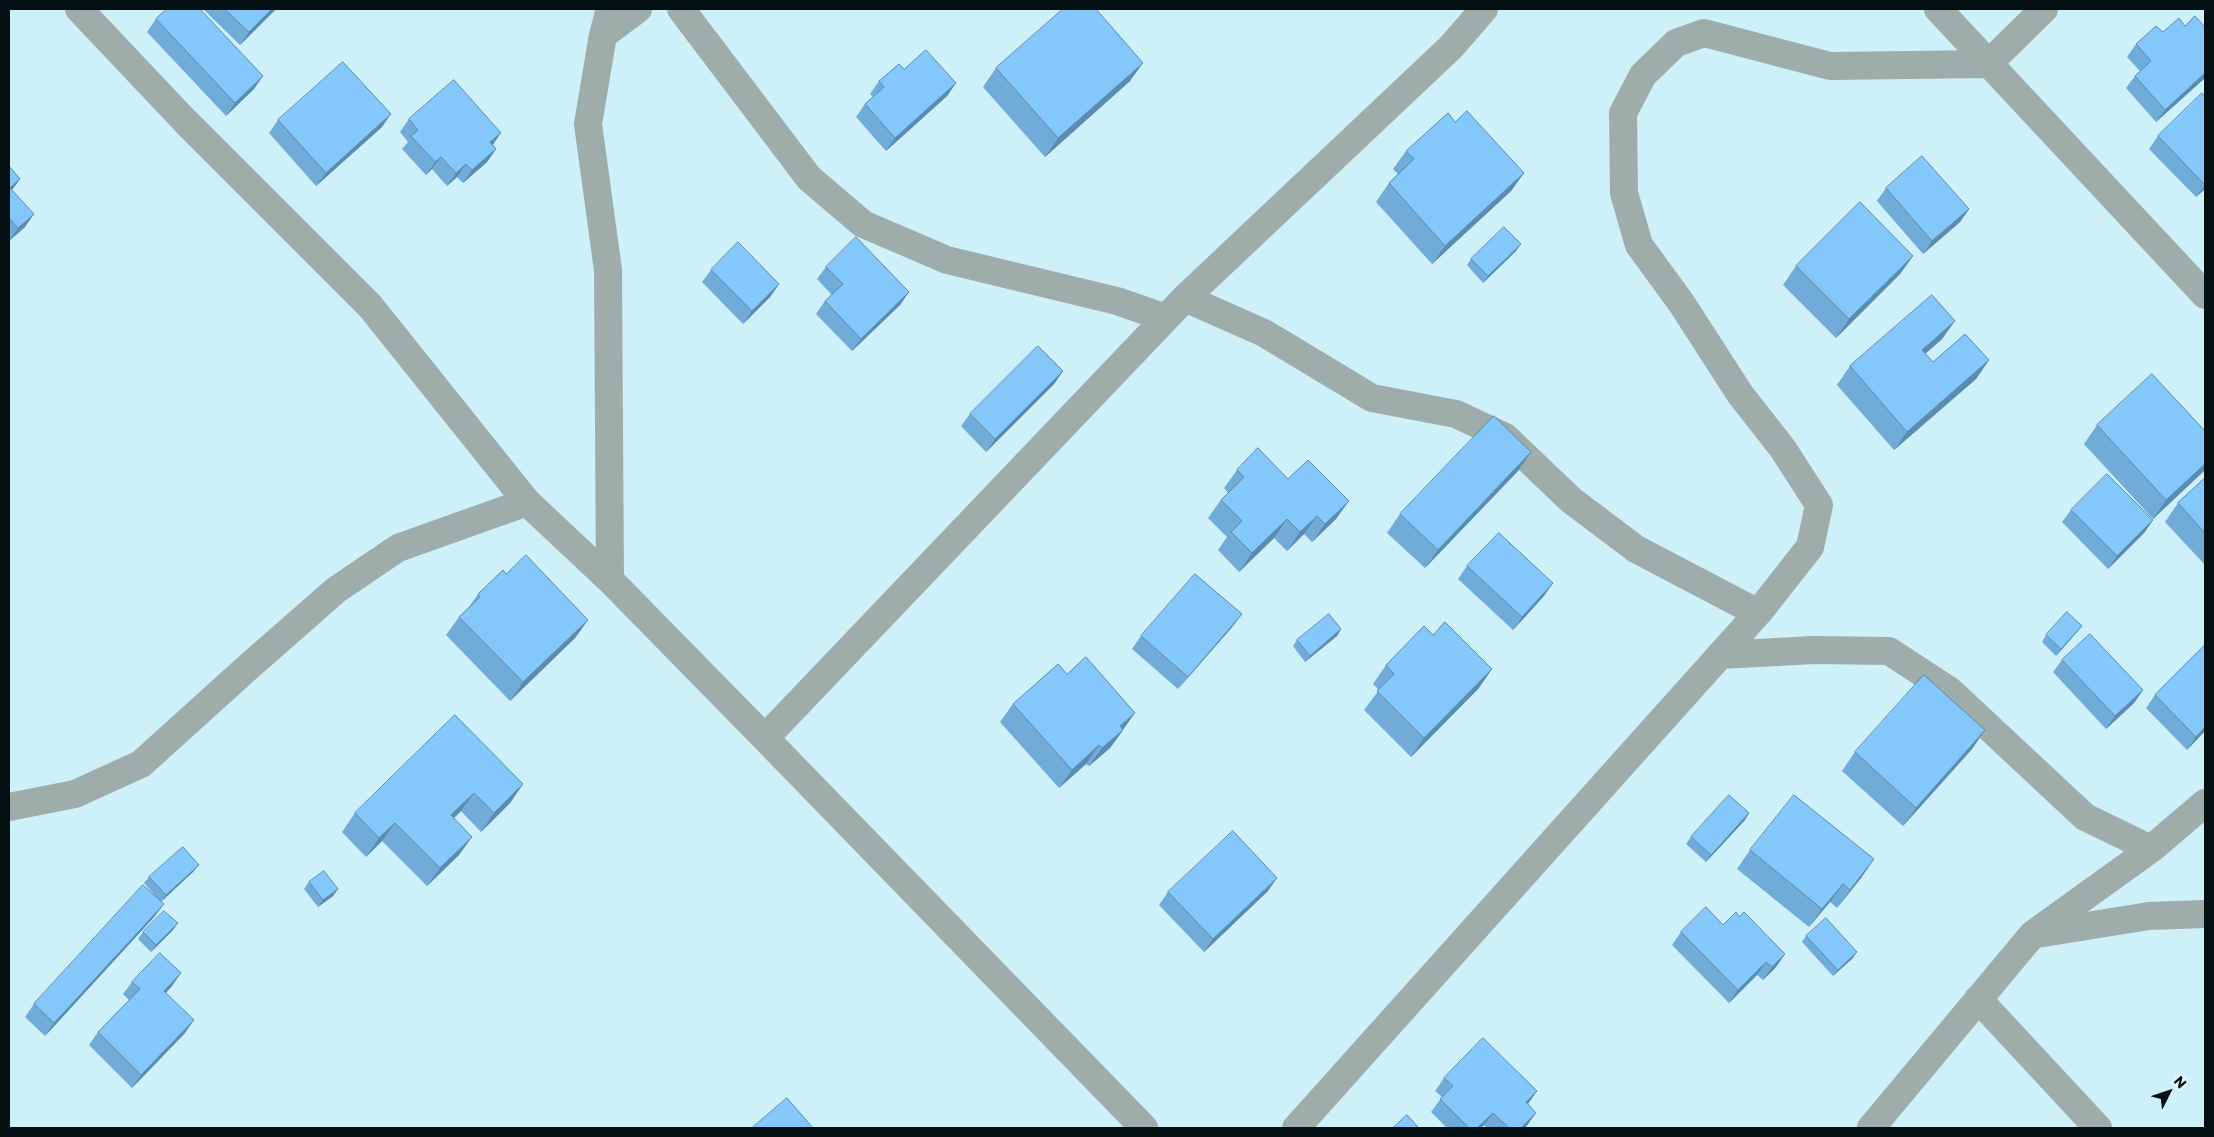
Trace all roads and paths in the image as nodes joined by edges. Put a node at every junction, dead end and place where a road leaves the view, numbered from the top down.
1 (79, 9) edge
2 (610, 9) edge
3 (638, 9) edge
4 (682, 9) edge
5 (1484, 9) edge
6 (1938, 9) edge
7 (2044, 9) edge
8 (602, 35) junction
9 (1988, 64) junction
10 (2205, 295) edge
11 (1185, 298) junction
12 (1166, 318) junction
13 (527, 502) junction
14 (610, 580) junction
15 (1758, 613) junction
16 (1720, 655) junction
17 (765, 738) junction
18 (2205, 803) edge
19 (9, 807) edge
20 (2151, 849) junction
21 (2205, 914) edge
22 (2033, 934) junction
23 (1978, 999) junction
24 (1134, 1125) edge
25 (1296, 1128) edge
26 (1871, 1128) edge
27 (2098, 1128) edge

1 - 13 street
2 - 8 street
3 - 8 street
4 - 12 street
5 - 11 street
6 - 9 street
7 - 9 street
8 - 14 street
9 - 10 street
9 - 15 street
11 - 12 street
11 - 15 street
12 - 17 street
13 - 14 street
13 - 19 street
14 - 17 street
15 - 16 street
16 - 20 street
16 - 25 street
17 - 24 street
18 - 20 street
20 - 22 street
21 - 22 street
22 - 23 street
23 - 26 street
23 - 27 street

